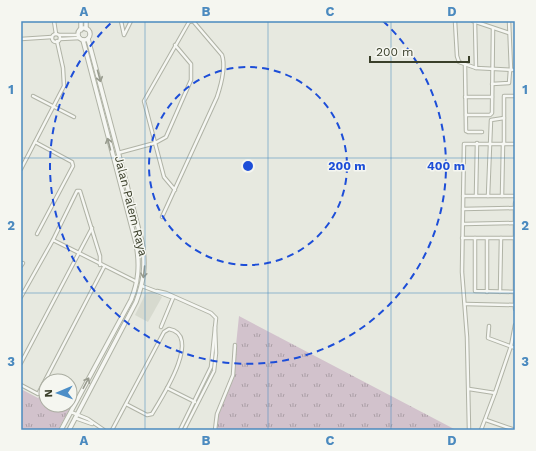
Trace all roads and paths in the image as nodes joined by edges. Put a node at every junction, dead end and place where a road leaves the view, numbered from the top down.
1 (54, 21) edge
2 (81, 21) edge
3 (86, 21) edge
4 (120, 21) edge
5 (131, 21) edge
6 (455, 21) edge
7 (474, 21) edge
8 (510, 21) edge
9 (493, 28) junction
10 (86, 29) junction
11 (81, 30) junction
12 (509, 33) junction
13 (57, 35) junction
14 (52, 37) junction
15 (80, 38) junction
16 (21, 39) edge
17 (88, 39) junction
18 (58, 40) junction
19 (175, 45) junction
20 (465, 65) junction
21 (476, 68) junction
22 (493, 70) junction
23 (511, 70) junction
24 (515, 70) edge
25 (492, 84) junction
26 (33, 96) dead end
27 (515, 96) edge
28 (465, 97) junction
29 (492, 97) junction
30 (53, 107) junction
31 (466, 115) junction
32 (74, 117) dead end
33 (504, 118) junction
34 (482, 132) dead end
35 (35, 142) junction
36 (155, 143) junction
37 (476, 143) junction
38 (490, 144) junction
39 (503, 144) junction
40 (515, 144) edge
41 (118, 153) junction
42 (21, 169) edge
43 (175, 190) junction
44 (463, 196) junction
45 (476, 196) junction
46 (488, 196) junction
47 (502, 196) junction
48 (515, 196) edge
49 (515, 203) edge
50 (515, 208) edge
51 (463, 209) junction
52 (162, 217) dead end
53 (515, 223) edge
54 (463, 224) junction
55 (92, 228) junction
56 (37, 234) dead end
57 (462, 238) junction
58 (475, 238) junction
59 (487, 238) junction
60 (501, 238) junction
61 (515, 238) edge
62 (53, 240) junction
63 (79, 254) junction
64 (100, 265) junction
65 (104, 267) junction
66 (137, 282) junction
67 (142, 286) junction
68 (487, 292) junction
69 (500, 292) junction
70 (515, 292) edge
71 (21, 297) edge
72 (173, 298) junction
73 (465, 304) junction
74 (515, 305) edge
75 (515, 309) edge
76 (515, 325) edge
77 (489, 326) dead end
78 (161, 327) dead end
79 (515, 331) edge
80 (235, 345) dead end
81 (511, 346) junction
82 (515, 348) edge
83 (21, 363) edge
84 (21, 385) edge
85 (167, 388) junction
86 (469, 389) junction
87 (495, 393) junction
88 (78, 398) edge
89 (196, 403) junction
90 (126, 404) junction
91 (81, 407) joint
92 (70, 413) edge
93 (72, 413) edge
94 (76, 416) junction
95 (486, 420) junction
96 (61, 430) edge
97 (69, 430) edge
98 (104, 430) edge
99 (112, 430) edge
100 (180, 430) edge
101 (184, 430) edge
102 (215, 430) edge
103 (469, 430) edge
104 (481, 430) edge
105 (515, 430) edge

1 - 13 street
2 - 11 street
3 - 10 street
4 - 5 street
6 - 20 street
7 - 9 street
7 - 21 street
8 - 12 street
9 - 12 street
9 - 22 street
10 - 11 street
10 - 17 street, Jalan Palem Raya
11 - 15 street
12 - 23 street
13 - 14 street
13 - 15 street
13 - 18 street
14 - 16 street
14 - 18 street
15 - 17 street
15 - 18 street
66 -> 15 street, Jalan Palem Raya
17 -> 41 street, Jalan Palem Raya
18 - 30 street
19 - 36 street
19 - 36 street
19 - 43 street
20 - 21 street
20 - 28 street
21 - 22 street
22 - 23 street
22 - 25 street
23 - 24 street
23 - 25 street
25 - 29 street
26 - 30 street
27 - 33 street
28 - 29 street
28 - 31 street
29 - 31 street
30 - 32 street
30 - 35 street
31 - 34 street
33 - 38 street
33 - 39 street
35 - 42 street
35 - 56 street
36 - 41 street
36 - 43 street
37 - 38 street
37 - 44 street
37 - 45 street
38 - 39 street
38 - 46 street
39 - 40 street
39 - 47 street
41 -> 67 street, Jalan Palem Raya
43 - 52 street
44 - 45 street
44 - 51 street
45 - 46 street
46 - 47 street
47 - 48 street
49 - 50 street
50 - 51 street
50 - 53 street
51 - 54 street
53 - 54 street
53 - 61 street
54 - 57 street
55 - 62 street
55 - 63 street
55 - 64 street
57 - 58 street
57 - 73 street
58 - 59 street
58 - 68 street
59 - 60 street
59 - 68 street
60 - 61 street
60 - 69 street
61 - 70 street
62 - 63 street
62 - 71 street
63 - 64 street
63 - 83 street
64 - 65 street
65 - 66 street
65 - 84 street
88 -> 66 street, Jalan Palem Raya
67 - 72 street
67 - 91 street, Jalan Palem Raya
68 - 69 street
69 - 70 street
70 - 74 street
72 - 78 street
72 - 89 street
73 - 74 street
73 - 86 street
74 - 75 street
76 - 79 street
77 - 81 street
79 - 81 street
80 - 102 street
81 - 82 street
81 - 87 street
85 - 89 street
85 - 90 street
85 - 90 street
86 - 87 street
86 - 103 street
87 - 95 street
89 - 100 street
89 - 101 street
90 - 99 street
91 - 94 street, Jalan Palem Raya
92 - 96 street, Jalan Palem Raya
93 - 94 street
94 - 97 street, Jalan Palem Raya
94 - 98 street
95 - 104 street
95 - 105 street

